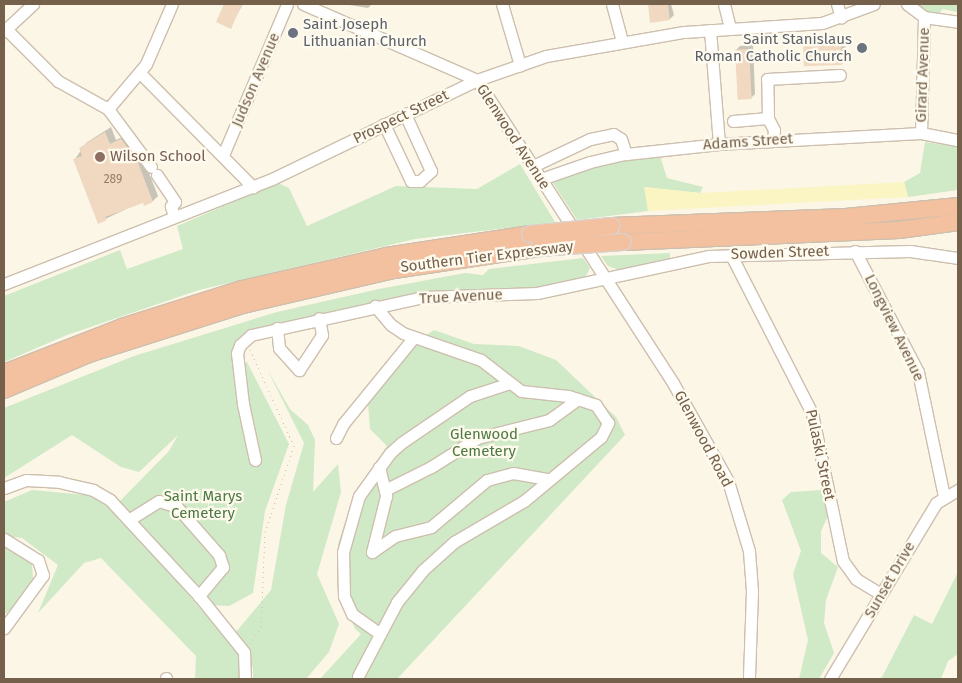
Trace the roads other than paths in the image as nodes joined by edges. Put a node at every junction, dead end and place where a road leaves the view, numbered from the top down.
1 (33, 4) edge
2 (172, 4) edge
3 (287, 4) edge
4 (303, 4) edge
5 (502, 4) edge
6 (612, 4) edge
7 (724, 4) edge
8 (837, 4) edge
9 (874, 4) edge
10 (907, 4) edge
11 (841, 17) junction
12 (924, 17) junction
13 (958, 22) edge
14 (730, 28) junction
15 (5, 30) edge
16 (710, 30) junction
17 (622, 41) junction
18 (520, 65) junction
19 (140, 73) junction
20 (840, 75) dead end
21 (477, 80) junction
22 (108, 109) junction
23 (405, 114) junction
24 (768, 118) junction
25 (733, 121) dead end
26 (384, 124) junction
27 (921, 133) junction
28 (773, 140) junction
29 (958, 140) edge
30 (719, 144) junction
31 (626, 154) junction
32 (223, 155) junction
33 (533, 166) junction
34 (541, 179) junction
35 (253, 187) junction
36 (175, 202) junction
37 (958, 206) edge
38 (189, 212) junction
39 (174, 217) junction
40 (958, 222) edge
41 (900, 230) junction
42 (958, 233) edge
43 (855, 251) junction
44 (731, 255) junction
45 (958, 258) edge
46 (603, 277) junction
47 (4, 284) edge
48 (375, 306) junction
49 (319, 318) junction
50 (277, 328) junction
51 (414, 337) junction
52 (4, 373) edge
53 (508, 384) junction
54 (4, 390) edge
55 (578, 399) junction
56 (336, 438) dead end
57 (255, 460) dead end
58 (379, 466) junction
59 (546, 480) junction
60 (4, 488) edge
61 (385, 490) junction
62 (958, 490) edge
63 (944, 496) junction
64 (130, 519) junction
65 (4, 539) edge
66 (881, 594) junction
67 (199, 596) junction
68 (4, 628) edge
69 (379, 633) junction
70 (356, 678) edge
71 (245, 679) edge
72 (749, 679) edge
73 (830, 679) edge

1 - 15 street
2 - 19 street
3 - 32 street, Judson Avenue
4 - 21 street, Glenwood Avenue
5 - 18 street
6 - 17 street
7 - 14 street
8 - 11 street
9 - 11 street, Prospect Street
10 - 12 street
11 - 14 street, Prospect Street
12 - 13 street
12 - 27 street, Girard Avenue
14 - 16 street, Prospect Street
15 - 22 street
16 - 17 street, Prospect Street
16 - 30 street
17 - 18 street, Prospect Street
18 - 21 street, Prospect Street
19 - 22 street
19 - 32 street
20 - 24 street
21 - 23 street, Prospect Street
21 - 33 street, Glenwood Avenue
22 - 36 street
23 - 26 street, Prospect Street
23 - 26 street
24 - 25 street
24 - 28 street
26 - 35 street, Prospect Street
27 - 28 street, Adams Street
27 - 29 street, Adams Street
28 - 30 street, Adams Street
30 - 31 street, Adams Street
31 - 33 street
31 - 34 street, Adams Street
32 - 35 street
33 - 34 street, Glenwood Avenue
34 - 46 street, Glenwood Avenue
35 - 38 street, Prospect Street
36 - 38 street
36 - 39 street
37 - 52 highway, Southern Tier Expressway, bridge
38 - 39 street, Prospect Street
39 - 47 street, Prospect Street
40 - 41 highway, Southern Tier Expressway
41 - 42 highway
41 - 54 highway, Southern Tier Expressway, bridge
43 - 44 street, Sowden Street
43 - 45 street, Sowden Street
43 - 63 street, Longview Avenue
44 - 46 street, Sowden Street
44 - 66 street, Pulaski Street
46 - 48 street, True Avenue
46 - 72 street, Glenwood Road
48 - 49 street, True Avenue
48 - 51 street
49 - 50 street, True Avenue
49 - 50 street
50 - 57 street, True Avenue
51 - 53 street
51 - 56 street
53 - 55 street
53 - 58 street
55 - 59 street
55 - 61 street
58 - 61 street
58 - 69 street
59 - 61 street
59 - 69 street
60 - 64 street
62 - 63 street, Sunset Drive
63 - 66 street, Sunset Drive
64 - 67 street
64 - 67 street
65 - 68 street
66 - 73 street, Sunset Drive
67 - 71 street
69 - 70 street

